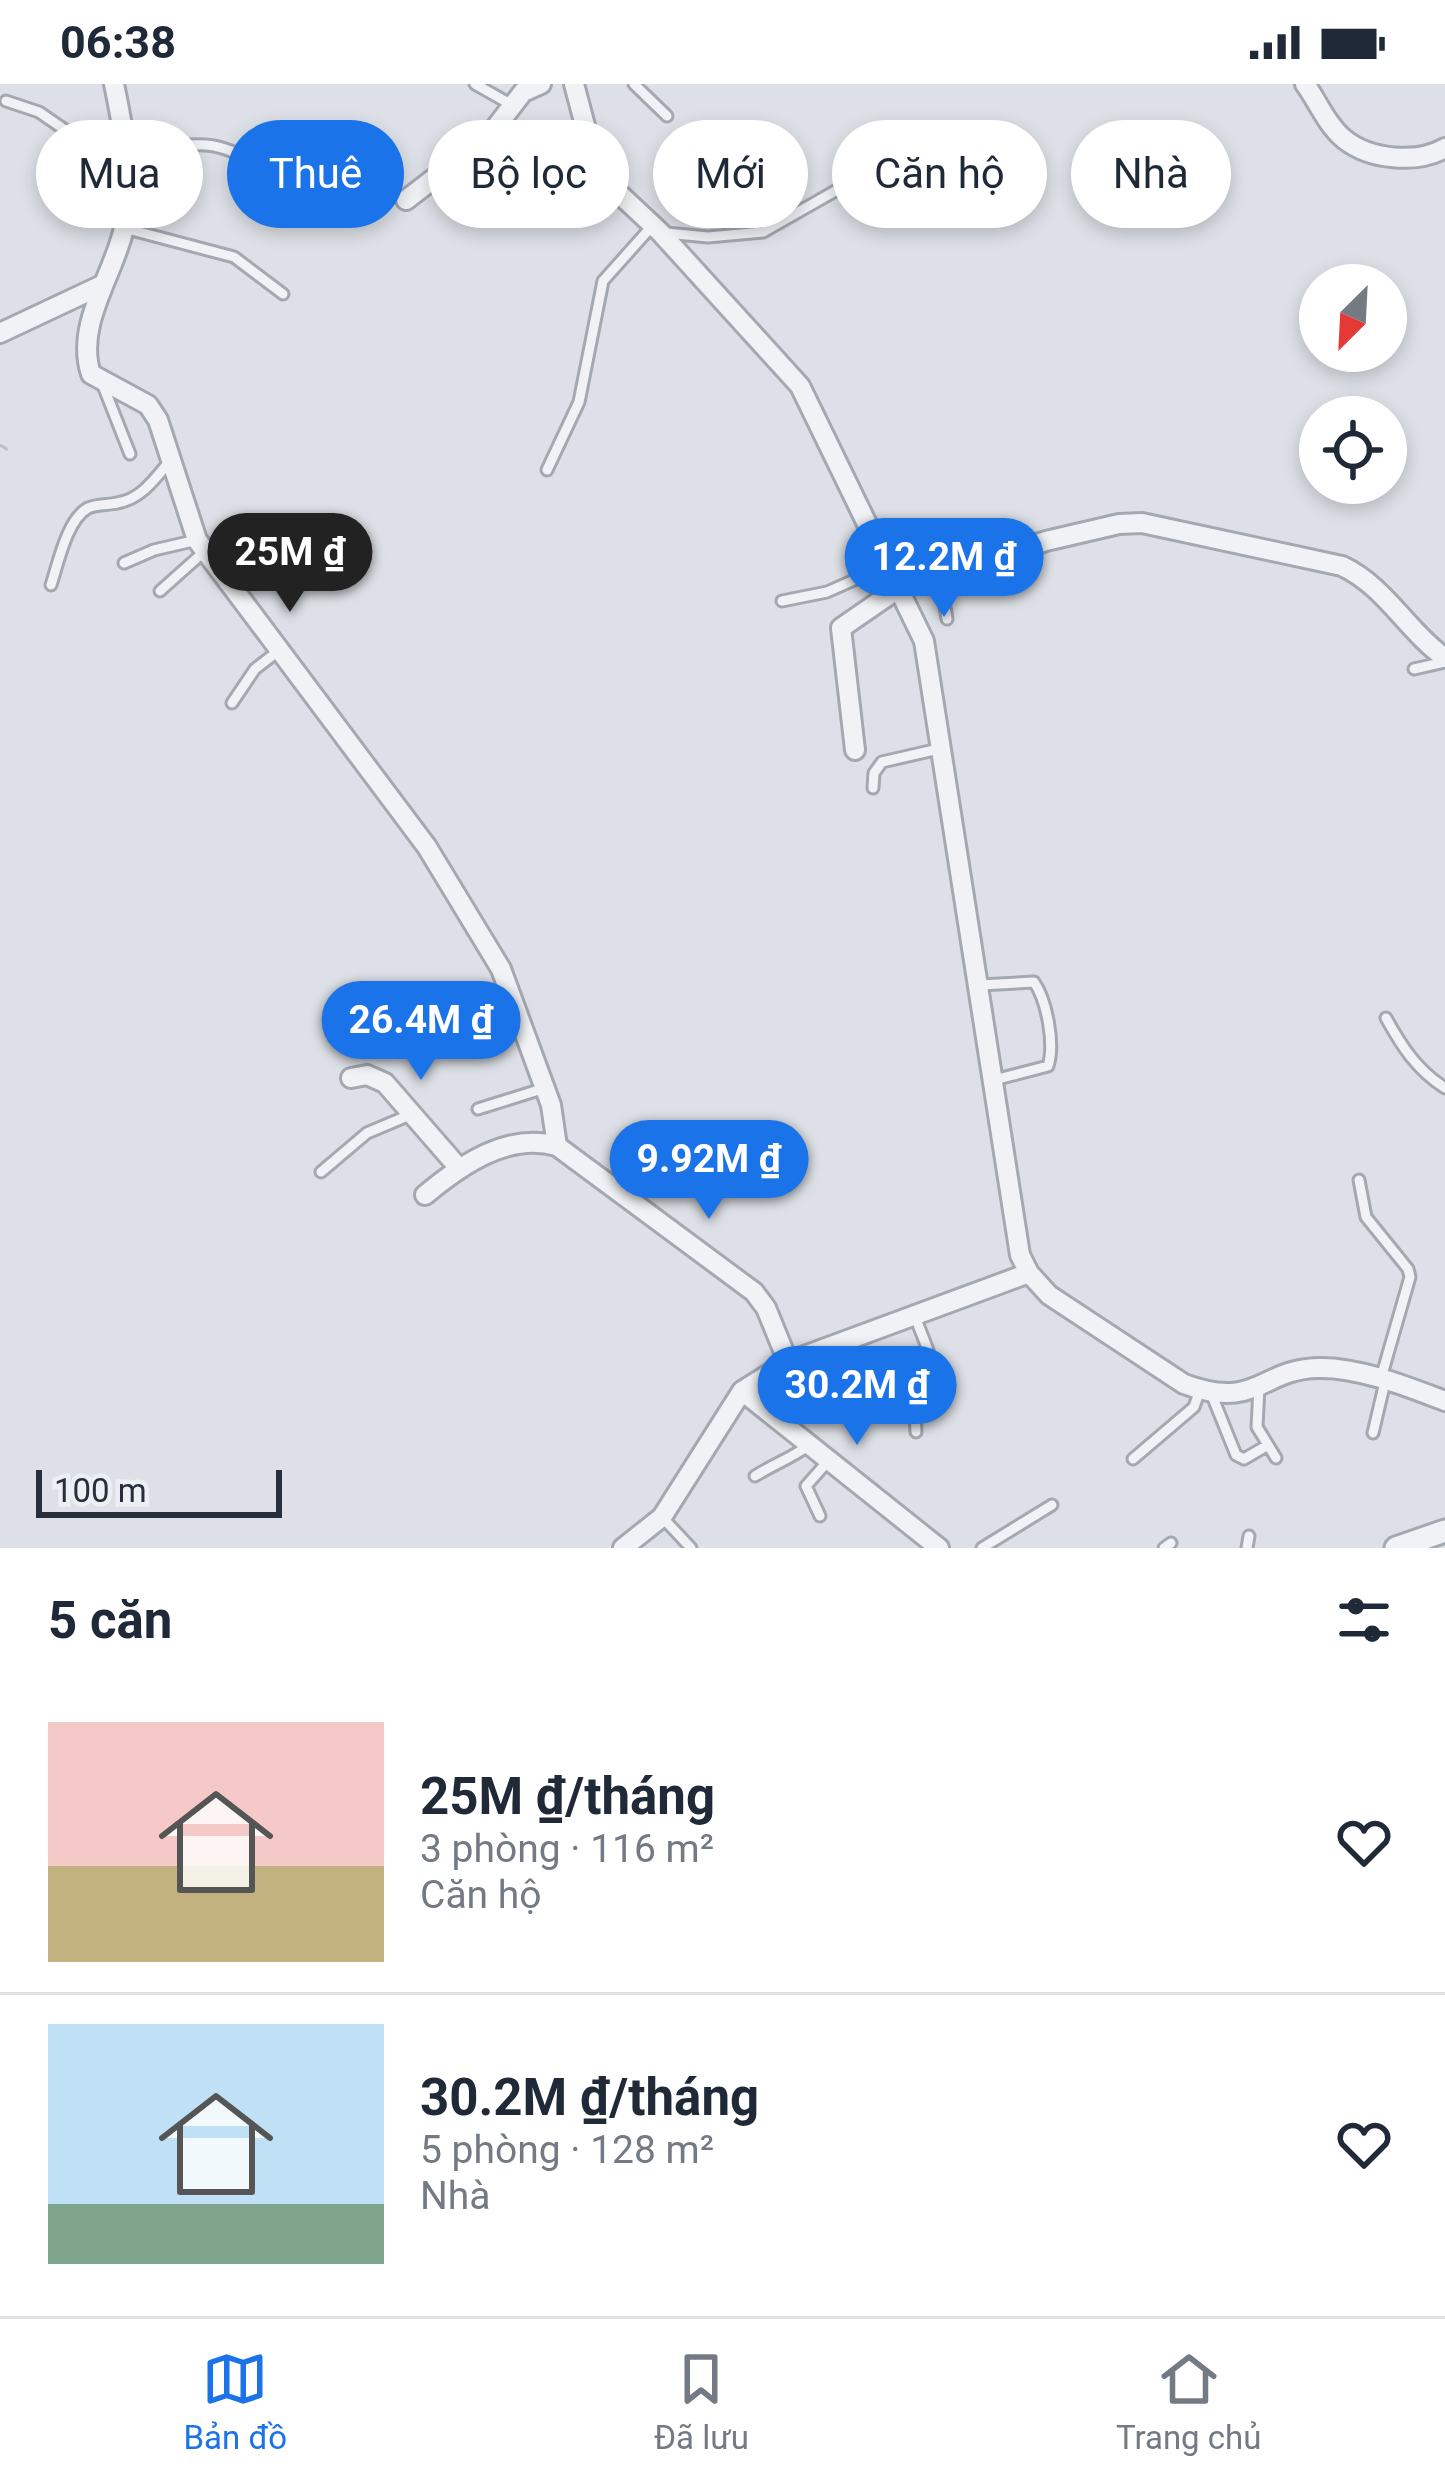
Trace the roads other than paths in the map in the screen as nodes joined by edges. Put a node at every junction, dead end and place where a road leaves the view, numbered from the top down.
1 (113, 84) edge
2 (476, 84) edge
3 (541, 84) edge
4 (574, 84) edge
5 (634, 84) edge
6 (1305, 84) edge
7 (6, 101) dead end
8 (512, 105) junction
9 (668, 116) dead end
10 (53, 120) edge
11 (119, 120) edge
12 (1445, 148) edge
13 (832, 193) edge
14 (406, 200) dead end
15 (124, 228) joint
16 (657, 229) junction
17 (102, 285) junction
18 (283, 294) dead end
19 (0, 333) edge
20 (102, 383) junction
21 (130, 454) dead end
22 (172, 458) junction
23 (547, 470) dead end
24 (202, 545) junction
25 (124, 562) dead end
26 (939, 570) junction
27 (893, 577) junction
28 (51, 585) dead end
29 (160, 592) dead end
30 (782, 601) dead end
31 (946, 620) dead end
32 (281, 649) junction
33 (1445, 660) edge
34 (1414, 668) dead end
35 (232, 703) dead end
36 (943, 748) junction
37 (856, 750) dead end
38 (873, 788) dead end
39 (980, 985) junction
40 (1386, 1018) dead end
41 (351, 1078) dead end
42 (994, 1080) junction
43 (545, 1088) junction
44 (1445, 1088) edge
45 (478, 1109) dead end
46 (412, 1114) junction
47 (557, 1146) junction
48 (458, 1167) junction
49 (320, 1172) dead end
50 (1359, 1180) dead end
51 (425, 1196) dead end
52 (1029, 1273) junction
53 (915, 1316) junction
54 (788, 1362) junction
55 (1385, 1382) junction
56 (1258, 1388) junction
57 (742, 1391) junction
58 (1205, 1391) junction
59 (1445, 1401) edge
60 (916, 1432) dead end
61 (1373, 1433) dead end
62 (809, 1445) junction
63 (1268, 1445) junction
64 (1276, 1458) dead end
65 (1133, 1459) dead end
66 (829, 1460) junction
67 (755, 1476) dead end
68 (1052, 1505) dead end
69 (820, 1516) dead end
70 (662, 1517) junction
71 (1445, 1531) edge
72 (623, 1548) edge
73 (691, 1548) edge
74 (939, 1548) edge
75 (982, 1548) edge
76 (1396, 1548) edge

1 - 11 street
2 - 8 lane
3 - 8 street
4 - 16 street
5 - 9 lane
6 - 12 street
7 - 10 lane
8 - 14 street
13 - 16 lane
15 - 17 street
15 - 18 lane
16 - 23 lane
16 - 27 street
17 - 19 street
17 - 20 street
20 - 21 lane
20 - 22 street
22 - 24 street
22 - 28 lane
24 - 25 lane
24 - 29 lane
24 - 32 street
26 - 27 street
26 - 31 lane
26 - 33 street
27 - 30 lane
27 - 36 street
27 - 37 street
32 - 35 lane
32 - 43 street
33 - 34 lane
36 - 38 lane
36 - 39 street
39 - 42 street
39 - 42 lane
40 - 44 lane
41 - 46 street
42 - 52 street
43 - 45 lane
43 - 47 street
46 - 48 street
46 - 49 lane
47 - 48 street
47 - 54 street
48 - 51 street
50 - 55 lane
52 - 53 street
52 - 58 street
53 - 54 street
53 - 60 lane
54 - 57 street
55 - 56 street
55 - 59 street
55 - 61 lane
56 - 58 street
56 - 63 lane
57 - 62 street
57 - 70 street
58 - 63 lane
58 - 65 lane
62 - 66 street
62 - 67 lane
63 - 64 lane
66 - 69 lane
66 - 74 street
68 - 75 lane
70 - 72 street
70 - 73 lane
71 - 76 street

